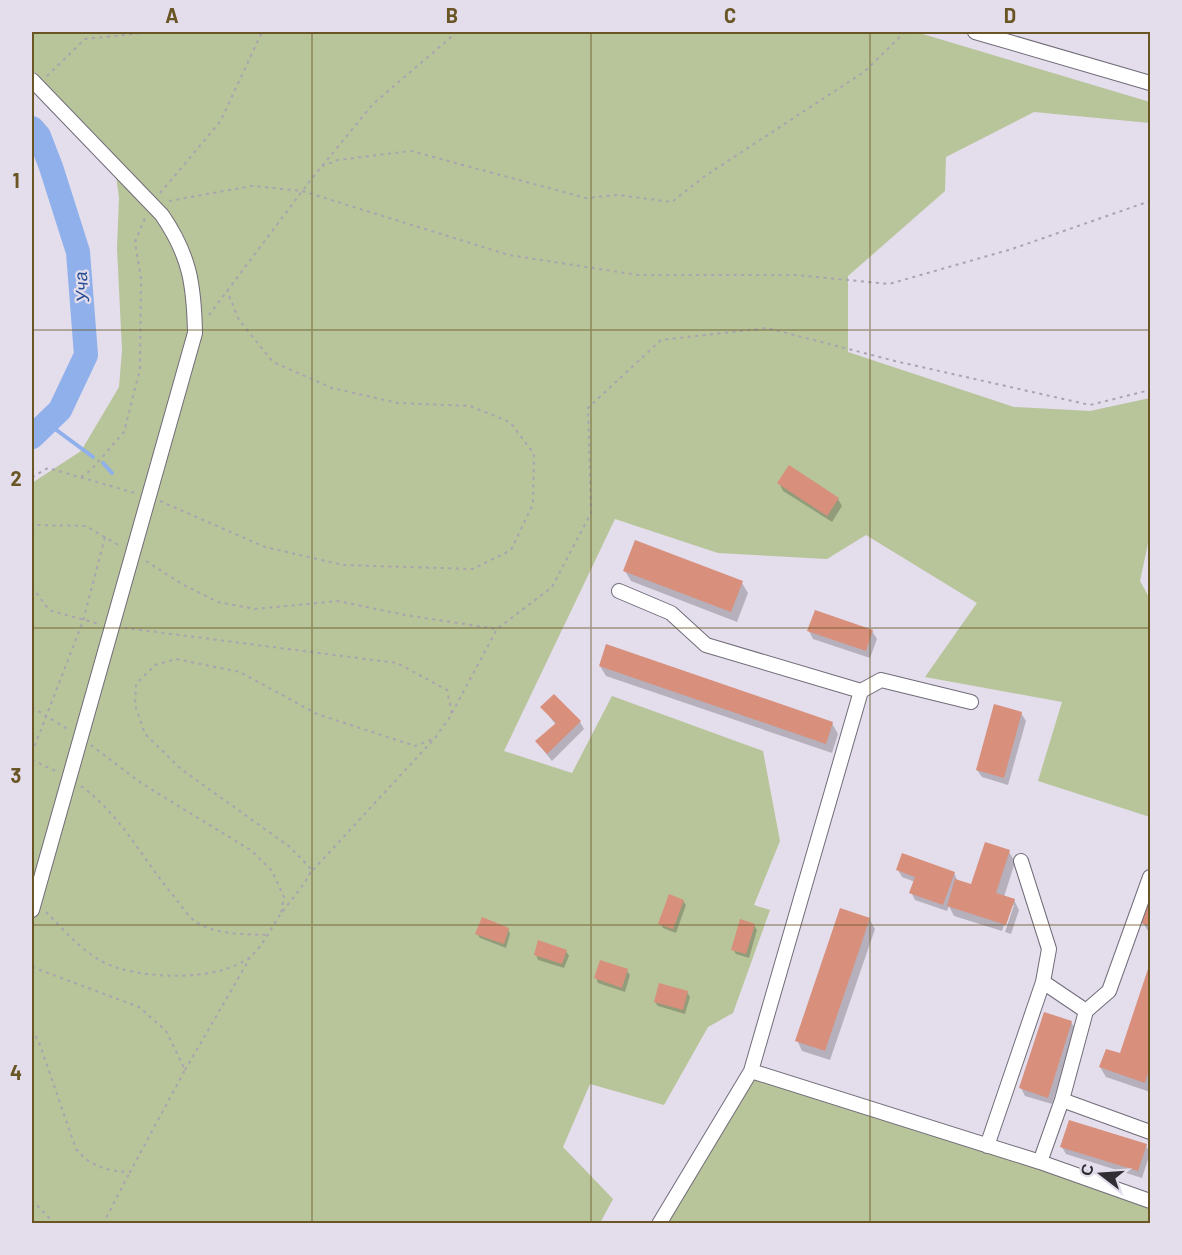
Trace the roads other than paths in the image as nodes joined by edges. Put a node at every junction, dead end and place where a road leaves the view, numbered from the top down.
1 (975, 32) edge
2 (34, 83) edge
3 (1150, 83) edge
4 (619, 591) dead end
5 (861, 691) junction
6 (971, 702) dead end
7 (1021, 861) dead end
8 (1150, 877) edge
9 (33, 906) edge
10 (1043, 982) junction
11 (1086, 1011) junction
12 (750, 1071) junction
13 (1062, 1100) junction
14 (1150, 1132) edge
15 (987, 1146) junction
16 (1040, 1162) junction
17 (1150, 1201) edge
18 (659, 1224) edge

1 - 3 lane
2 - 9 lane
4 - 5 lane
5 - 6 lane
5 - 12 lane
7 - 10 lane
8 - 11 lane
10 - 11 lane
10 - 15 lane
11 - 13 lane
12 - 15 lane
12 - 18 lane
13 - 14 lane
13 - 16 lane
15 - 16 lane
16 - 17 lane

